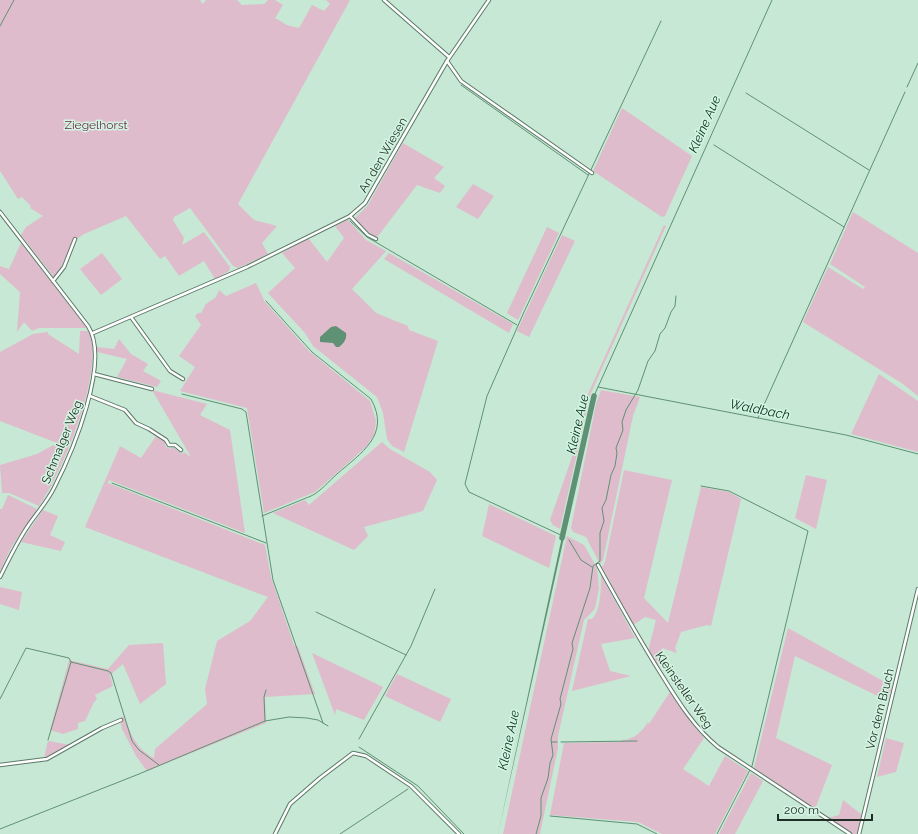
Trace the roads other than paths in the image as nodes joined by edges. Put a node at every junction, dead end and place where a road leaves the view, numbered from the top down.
1 (384, 0) edge
2 (489, 0) edge
3 (449, 57) junction
4 (446, 61) junction
5 (592, 173) dead end
6 (0, 212) edge
7 (350, 216) junction
8 (75, 239) dead end
9 (376, 239) dead end
10 (53, 281) junction
11 (131, 317) junction
12 (92, 333) junction
13 (94, 374) junction
14 (184, 379) dead end
15 (152, 389) dead end
16 (90, 396) junction
17 (181, 450) dead end
18 (598, 565) dead end
19 (0, 577) edge
20 (918, 589) edge
21 (121, 720) dead end
22 (0, 765) edge
23 (275, 834) edge
24 (459, 834) edge
25 (850, 834) edge
26 (859, 834) edge

1 - 3 street
2 - 3 street, An den Wiesen
3 - 4 street, An den Wiesen
4 - 5 street
4 - 7 street, An den Wiesen
6 - 10 street
7 - 9 street
7 - 11 street, An den Wiesen
8 - 10 street
10 - 12 street
11 - 12 street
11 - 14 street
12 - 13 street, Schmalger Weg
13 - 15 street
13 - 16 street, Schmalger Weg
16 - 17 street, Schmalger Weg
16 - 19 street, Schmalger Weg
18 - 25 street, Kleinsteller Weg
20 - 26 street, Vor dem Bruch
21 - 22 street
23 - 24 street

